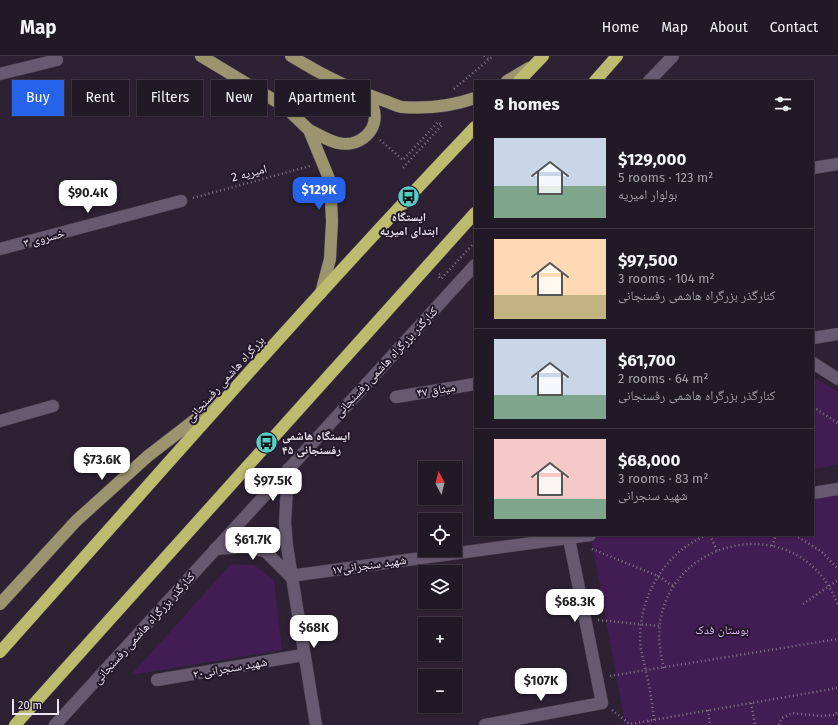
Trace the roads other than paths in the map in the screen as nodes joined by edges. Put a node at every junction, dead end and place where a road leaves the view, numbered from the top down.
1 (202, 56) edge
2 (291, 56) edge
3 (617, 56) edge
4 (673, 56) edge
5 (57, 60) dead end
6 (539, 60) edge
7 (0, 74) edge
8 (336, 80) edge
9 (509, 80) edge
10 (520, 80) edge
11 (596, 80) edge
12 (650, 80) edge
13 (370, 95) edge
14 (474, 98) edge
15 (370, 102) edge
16 (474, 128) edge
17 (309, 130) junction
18 (838, 164) edge
19 (814, 168) edge
20 (181, 201) road end
21 (474, 214) edge
22 (0, 249) edge
23 (474, 266) edge
24 (321, 293) junction
25 (838, 334) edge
26 (814, 338) edge
27 (814, 364) edge
28 (838, 379) edge
29 (474, 384) edge
30 (235, 389) junction
31 (396, 397) dead end
32 (53, 406) dead end
33 (0, 421) edge
34 (288, 468) junction
35 (838, 489) edge
36 (814, 493) edge
37 (585, 536) edge
38 (569, 539) junction
39 (215, 549) junction
40 (290, 576) junction
41 (0, 604) edge
42 (0, 652) edge
43 (303, 655) junction
44 (157, 680) dead end
45 (15, 725) edge
46 (55, 725) edge
47 (316, 725) edge
48 (484, 725) edge

1 - 17 main road
2 - 8 main road
3 - 11 highway
4 - 12 street
5 - 7 street
6 - 9 main road
6 - 10 highway
13 - 14 main road
15 - 17 main road
16 - 24 highway, بزرگراه هاشمی رفسنجانی
17 - 24 main road
18 - 19 street
20 - 22 street, خسروی ۳
21 - 45 highway
23 - 34 street, کنارگذر بزرگراه هاشمی رفسنجانی
24 - 30 highway, بزرگراه هاشمی رفسنجانی
25 - 26 street
27 - 28 street
29 - 31 street, میثاق ۴۷
30 - 41 main road
30 - 42 highway, بزرگراه هاشمی رفسنجانی
32 - 33 street
34 - 39 street, کنارگذر بزرگراه هاشمی رفسنجانی
34 - 40 street
35 - 36 street
37 - 38 street, شهید سنجرانی۱۷
38 - 40 street, شهید سنجرانی۱۷
38 - 48 street
39 - 40 street
39 - 46 street, کنارگذر بزرگراه هاشمی رفسنجانی
40 - 43 street
43 - 44 street, شهید سنجرانی۲۰
43 - 47 street

